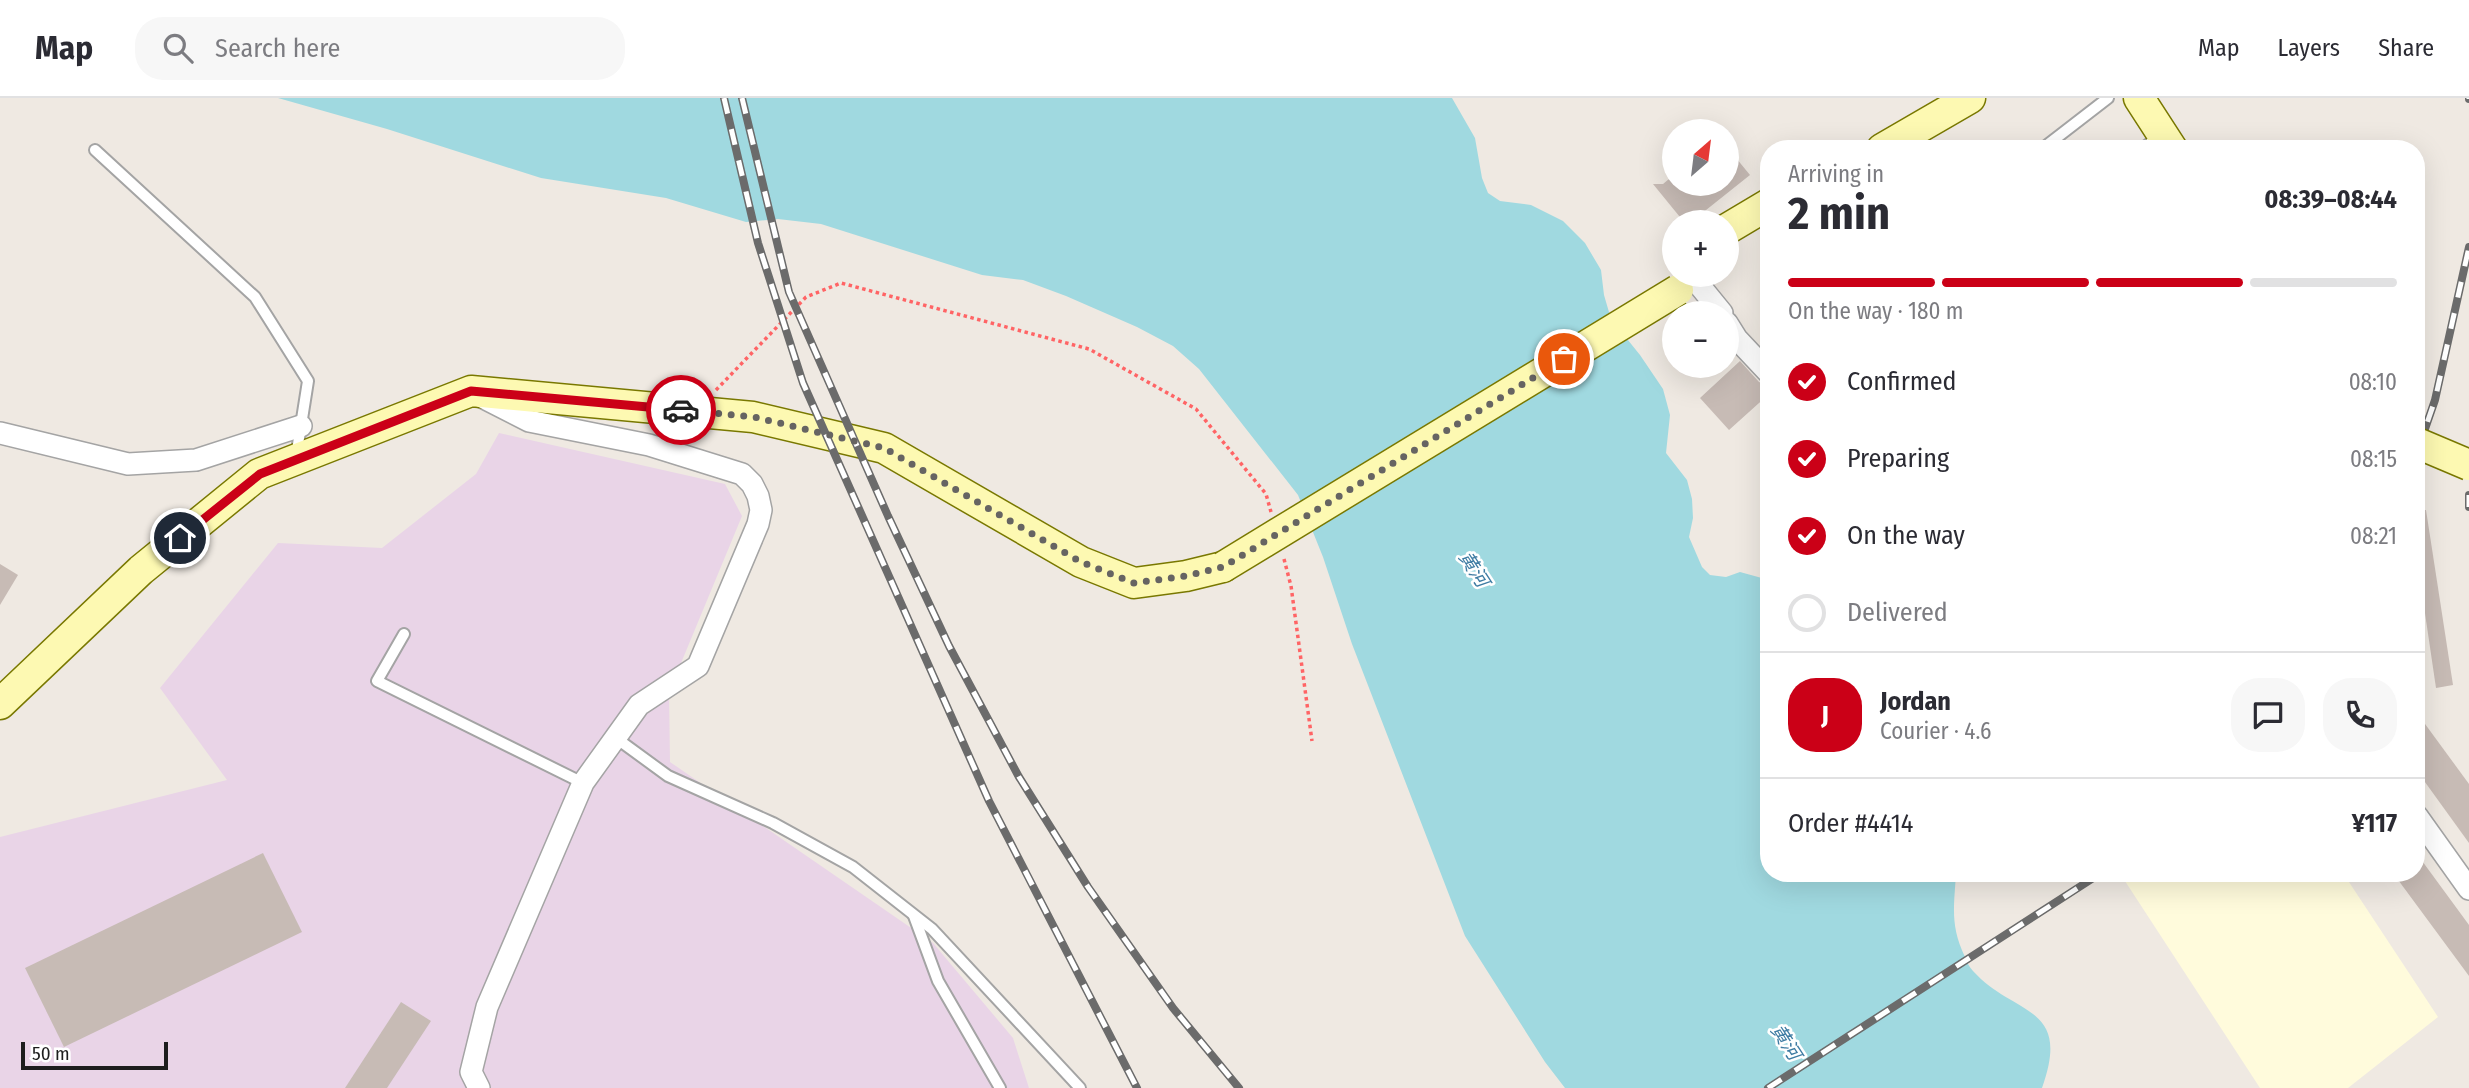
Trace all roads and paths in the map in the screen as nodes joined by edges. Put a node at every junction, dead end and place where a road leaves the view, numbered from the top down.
1 (1970, 98) edge
2 (2108, 98) edge
3 (2138, 98) edge
4 (1898, 140) edge
5 (2054, 140) edge
6 (2157, 140) edge
7 (95, 150) dead end
8 (1760, 209) edge
9 (1739, 222) edge
10 (1676, 287) edge
11 (1694, 287) edge
12 (1709, 301) edge
13 (1739, 341) edge
14 (1760, 363) edge
15 (471, 391) junction
16 (695, 412) junction
17 (301, 426) junction
18 (0, 433) edge
19 (2425, 447) edge
20 (296, 460) junction
21 (2469, 466) edge
22 (1273, 521) dead end
23 (1280, 547) dead end
24 (404, 634) dead end
25 (0, 704) edge
26 (616, 738) junction
27 (1312, 741) dead end
28 (583, 783) junction
29 (2425, 827) edge
30 (2469, 889) edge
31 (913, 915) junction
32 (479, 1088) edge
33 (1000, 1088) edge
34 (1080, 1088) edge

1 - 4 street
2 - 5 lane
3 - 6 street
7 - 17 lane
8 - 9 street
10 - 16 street, bridge
11 - 12 street
13 - 14 street
15 - 16 street
15 - 20 street
15 - 26 street
16 - 22 path
17 - 18 street
17 - 20 lane
19 - 21 street, bridge
20 - 25 street
23 - 27 path
24 - 28 lane
26 - 28 street
26 - 31 lane
28 - 32 street
29 - 30 street
31 - 33 lane
31 - 34 lane

